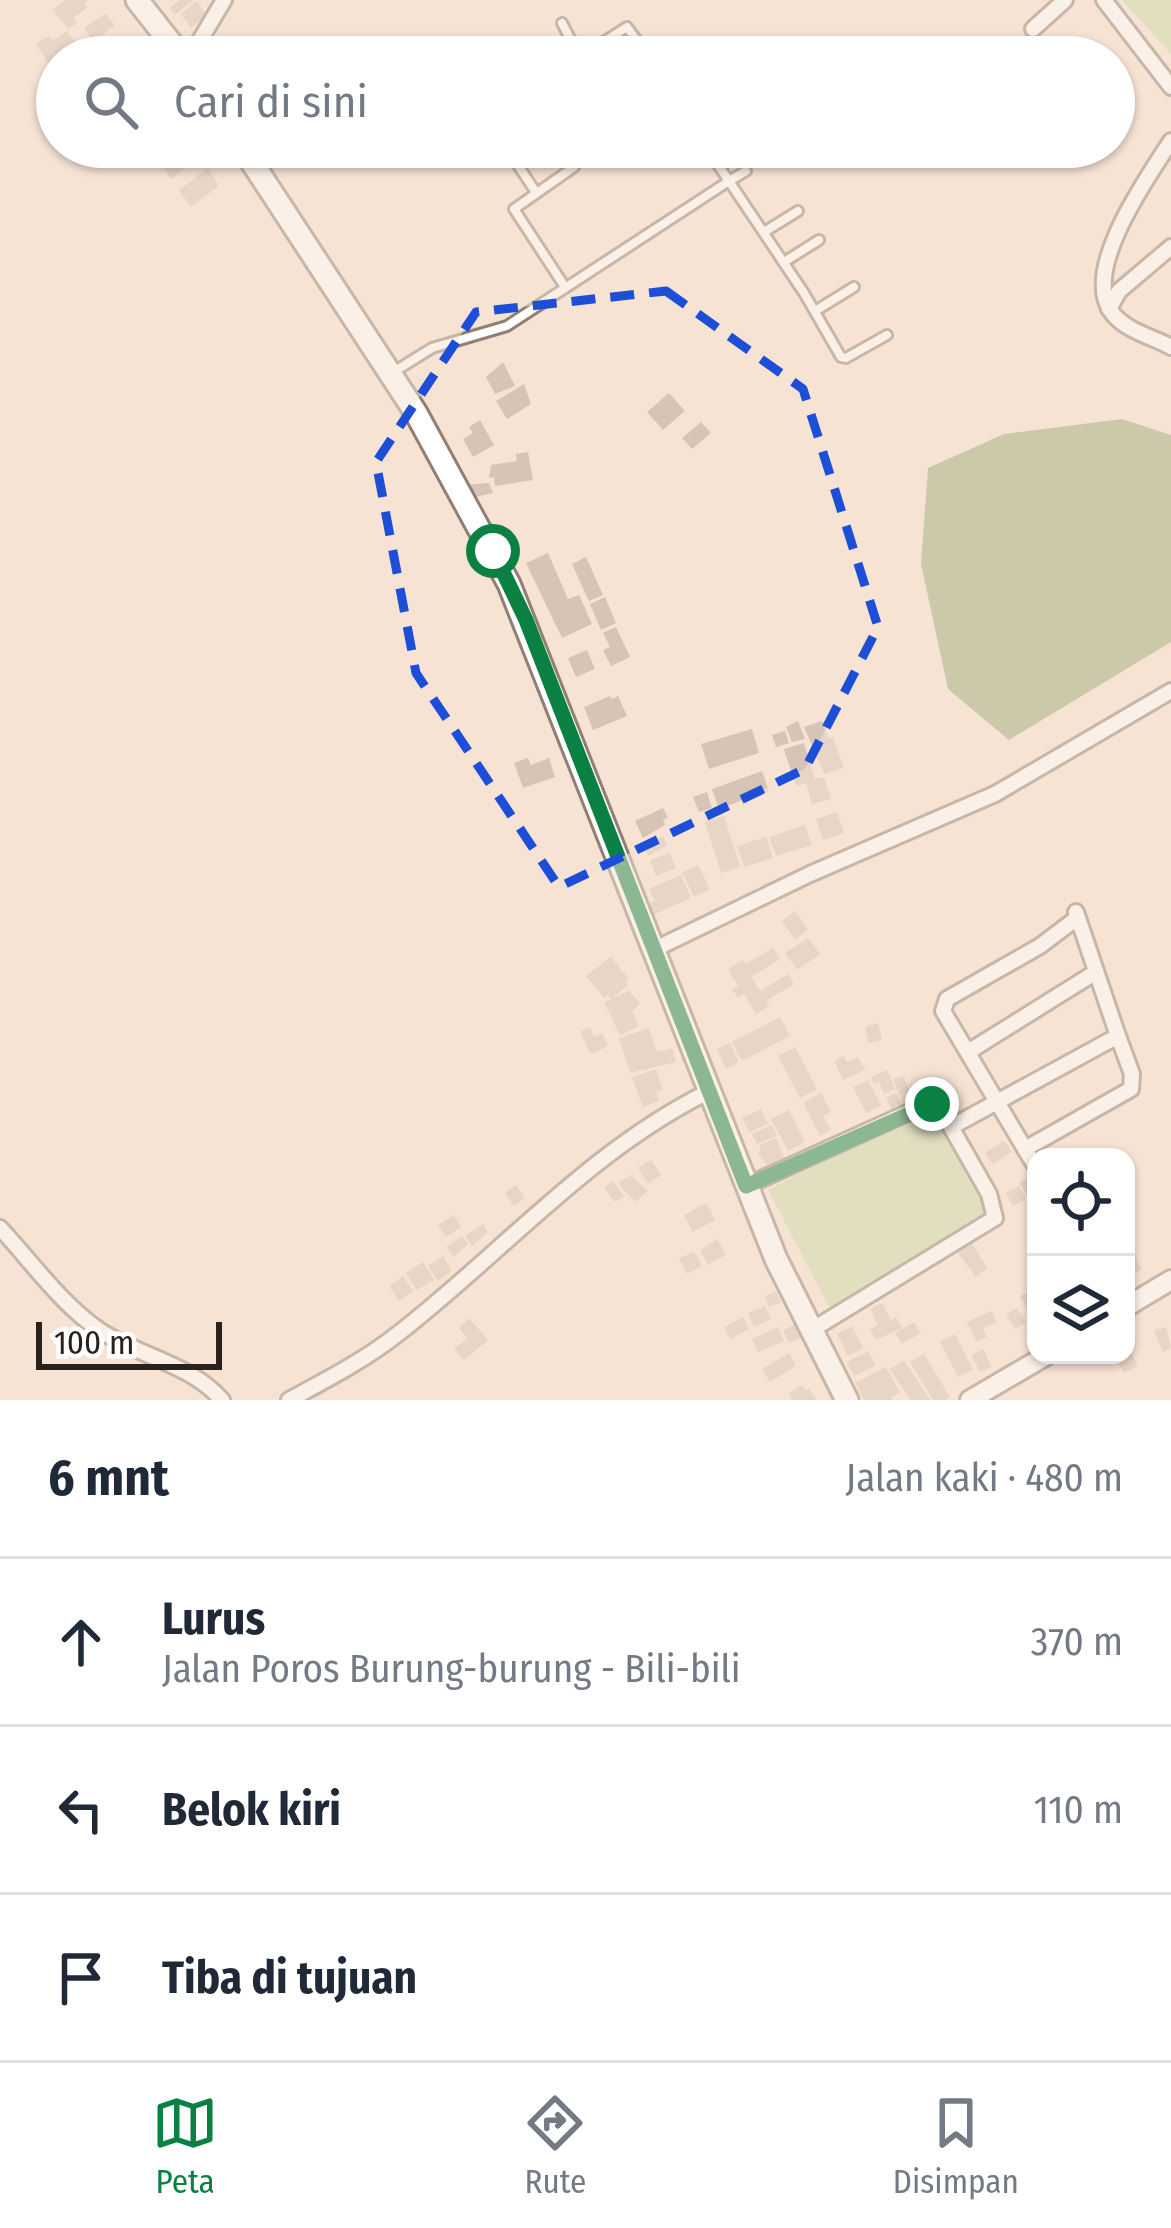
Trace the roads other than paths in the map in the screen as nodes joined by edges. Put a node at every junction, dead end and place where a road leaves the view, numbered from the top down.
1 (136, 0) edge
2 (224, 0) edge
3 (1065, 0) edge
4 (1104, 0) edge
5 (562, 23) dead end
6 (1033, 29) dead end
7 (168, 36) edge
8 (200, 36) edge
9 (568, 36) edge
10 (1132, 36) edge
11 (1135, 40) edge
12 (1171, 87) edge
13 (1171, 141) edge
14 (256, 168) edge
15 (520, 168) edge
16 (572, 168) edge
17 (720, 168) edge
18 (746, 171) dead end
19 (729, 182) junction
20 (535, 191) junction
21 (798, 211) dead end
22 (764, 232) junction
23 (819, 240) dead end
24 (1171, 248) edge
25 (784, 262) junction
26 (854, 286) dead end
27 (565, 287) junction
28 (1109, 309) junction
29 (815, 311) junction
30 (887, 334) dead end
31 (1171, 347) edge
32 (391, 374) junction
33 (1171, 692) edge
34 (655, 949) junction
35 (1096, 972) junction
36 (1118, 1036) junction
37 (968, 1052) junction
38 (710, 1091) junction
39 (998, 1101) junction
40 (951, 1127) junction
41 (1025, 1149) junction
42 (1027, 1152) edge
43 (746, 1186) junction
44 (0, 1228) edge
45 (1171, 1280) edge
46 (1135, 1302) edge
47 (810, 1331) junction
48 (1032, 1364) edge
49 (222, 1400) edge
50 (289, 1400) edge
51 (847, 1400) edge
52 (970, 1400) edge

1 - 7 main road
2 - 8 street
3 - 6 street
4 - 10 street
5 - 9 lane
11 - 12 street
13 - 28 street
14 - 32 main road
15 - 20 lane
16 - 20 lane
17 - 19 lane
18 - 19 lane
19 - 22 lane
19 - 27 lane
20 - 27 lane
21 - 22 lane
22 - 25 lane
23 - 25 lane
24 - 28 street
25 - 29 lane
26 - 29 lane
27 - 32 lane
28 - 31 street
29 - 30 lane
32 - 34 main road
33 - 34 street
34 - 38 main road
35 - 36 street
35 - 37 street
35 - 37 street
36 - 39 street
36 - 41 street
37 - 39 street
38 - 43 main road
38 - 50 street
39 - 40 street
39 - 41 street
40 - 43 street
40 - 47 street
41 - 42 street
43 - 47 main road
44 - 49 street
45 - 46 main road
47 - 51 main road
48 - 52 main road

